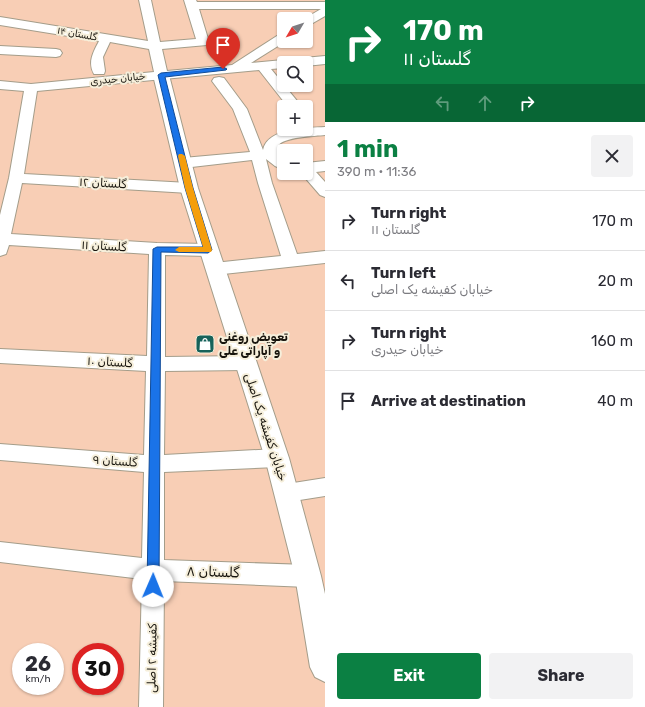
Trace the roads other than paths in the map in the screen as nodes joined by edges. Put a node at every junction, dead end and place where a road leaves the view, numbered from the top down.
1 (145, 0) edge
2 (191, 3) edge
3 (223, 3) edge
4 (280, 3) edge
5 (325, 5) edge
6 (325, 11) edge
7 (313, 19) edge
8 (0, 21) edge
9 (106, 39) junction
10 (277, 41) edge
11 (155, 46) junction
12 (264, 49) junction
13 (0, 50) edge
14 (56, 53) dead end
15 (277, 57) edge
16 (320, 61) edge
17 (277, 64) edge
18 (262, 65) junction
19 (236, 68) junction
20 (99, 71) dead end
21 (325, 72) edge
22 (161, 75) junction
23 (219, 80) dead end
24 (0, 85) edge
25 (31, 88) junction
26 (290, 100) edge
27 (320, 131) edge
28 (264, 154) junction
29 (277, 162) edge
30 (183, 163) junction
31 (325, 166) edge
32 (313, 168) edge
33 (313, 177) edge
34 (16, 178) junction
35 (189, 188) junction
36 (325, 192) edge
37 (1, 243) edge
38 (157, 249) junction
39 (325, 257) edge
40 (211, 259) junction
41 (291, 261) junction
42 (0, 356) edge
43 (245, 363) junction
44 (155, 364) junction
45 (0, 452) edge
46 (277, 458) junction
47 (154, 464) junction
48 (325, 487) edge
49 (287, 493) junction
50 (0, 552) edge
51 (153, 570) junction
52 (308, 576) junction
53 (323, 644) edge
54 (325, 667) edge
55 (152, 707) edge

1 - 11 street
2 - 3 street
2 - 11 street, گلستان ۱۴
3 - 4 street
4 - 5 street
6 - 7 street
8 - 9 street, گلستان ۱۴
9 - 11 street, گلستان ۱۴
9 - 20 street
10 - 12 street
11 - 22 street
12 - 15 street
12 - 19 street
13 - 14 street
16 - 21 street
17 - 18 street, خیابان حیدری
18 - 19 street, خیابان حیدری
18 - 26 street
19 - 22 street, خیابان حیدری
22 - 25 street, خیابان حیدری
22 - 30 main road, خیابان کفیشه یک اصلی
23 - 28 street
24 - 25 street, خیابان حیدری
25 - 34 street
27 - 28 street
28 - 29 street
28 - 30 street
28 - 41 street
30 - 35 main road, خیابان کفیشه یک اصلی
31 - 32 street
33 - 36 street
34 - 35 street, گلستان ۱۲
34 - 37 street
35 - 40 main road, خیابان کفیشه یک اصلی
37 - 38 street, گلستان ۱۱
38 - 40 street, گلستان ۱۱
38 - 44 street, کفیشه ۲ اصلی
39 - 41 street, گلستان ۱۱
40 - 41 street, گلستان ۱۱
40 - 43 main road, خیابان کفیشه یک اصلی
42 - 44 street, گلستان ۱۰
43 - 44 street, گلستان ۱۰
43 - 46 main road, خیابان کفیشه یک اصلی
44 - 47 street, کفیشه ۲ اصلی
45 - 47 street, گلستان ۹
46 - 47 street, گلستان ۹
46 - 49 main road, خیابان کفیشه یک اصلی
47 - 51 street, کفیشه ۲ اصلی
48 - 49 street
49 - 52 main road, خیابان کفیشه یک اصلی
50 - 51 street, گلستان ۸
51 - 52 street, گلستان ۸
51 - 55 street, کفیشه ۲ اصلی
52 - 53 main road, خیابان کفیشه یک اصلی
53 - 54 main road, خیابان کفیشه یک اصلی

